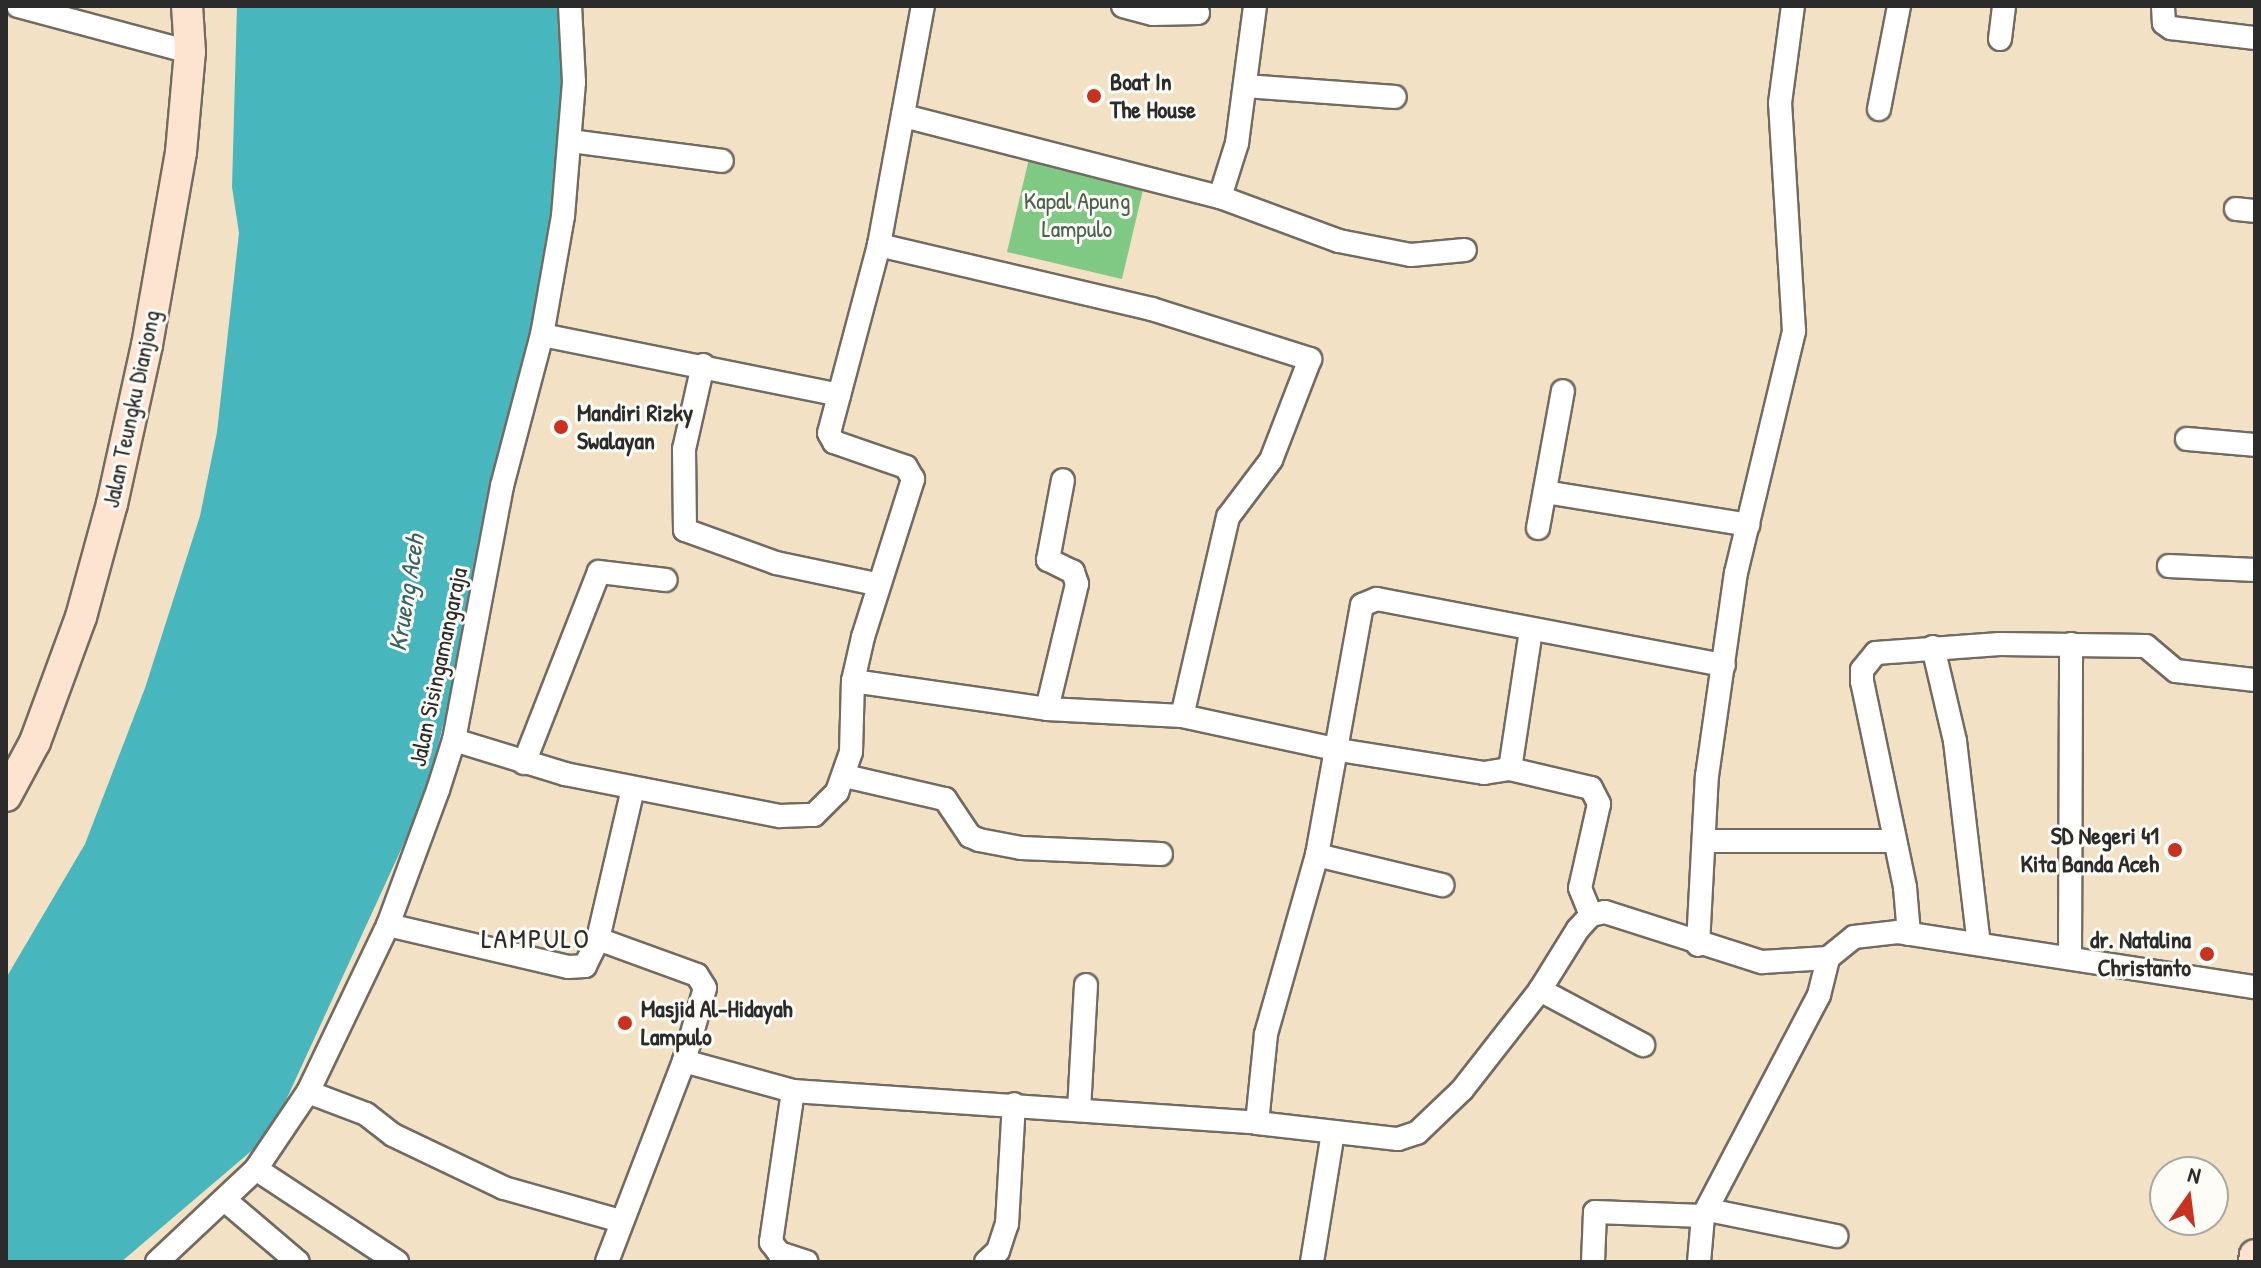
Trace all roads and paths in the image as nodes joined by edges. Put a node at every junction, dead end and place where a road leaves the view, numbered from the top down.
1 (18, 6) edge
2 (187, 6) edge
3 (570, 6) edge
4 (923, 6) edge
5 (1123, 6) edge
6 (1255, 6) edge
7 (1793, 6) edge
8 (1899, 6) edge
9 (2004, 6) edge
10 (2163, 6) edge
11 (1198, 13) dead end
12 (2255, 38) edge
13 (2000, 39) dead end
14 (190, 52) junction
15 (1246, 86) junction
16 (1395, 97) dead end
17 (1879, 109) dead end
18 (904, 116) junction
19 (571, 141) junction
20 (722, 161) dead end
21 (1220, 197) junction
22 (879, 245) junction
23 (1465, 250) dead end
24 (542, 335) junction
25 (703, 365) junction
26 (1563, 391) dead end
27 (839, 395) junction
28 (2187, 439) dead end
29 (2255, 445) edge
30 (1063, 480) dead end
31 (1545, 492) junction
32 (1748, 525) junction
33 (1538, 528) dead end
34 (2169, 566) dead end
35 (2255, 570) edge
36 (666, 580) dead end
37 (876, 584) junction
38 (1531, 630) junction
39 (2071, 644) junction
40 (1933, 647) junction
41 (1724, 665) junction
42 (2255, 680) edge
43 (853, 681) junction
44 (1047, 709) junction
45 (1182, 716) junction
46 (454, 740) junction
47 (1339, 750) junction
48 (524, 763) junction
49 (1510, 769) junction
50 (845, 776) junction
51 (633, 789) junction
52 (6, 796) edge
53 (1705, 841) junction
54 (1892, 841) junction
55 (1161, 854) dead end
56 (1317, 855) junction
57 (1442, 885) dead end
58 (1591, 915) junction
59 (388, 925) junction
60 (1909, 934) junction
61 (598, 939) junction
62 (1979, 944) junction
63 (1698, 945) junction
64 (1828, 958) junction
65 (2070, 958) junction
66 (1086, 985) dead end
67 (2255, 987) edge
68 (1540, 990) junction
69 (1643, 1045) dead end
70 (684, 1061) junction
71 (793, 1091) junction
72 (308, 1092) junction
73 (1014, 1104) junction
74 (1079, 1110) junction
75 (1257, 1123) junction
76 (1333, 1133) junction
77 (256, 1169) junction
78 (226, 1201) junction
79 (1706, 1213) junction
80 (621, 1221) junction
81 (1836, 1236) dead end
82 (2255, 1255) edge
83 (157, 1262) edge
84 (298, 1262) edge
85 (397, 1262) edge
86 (607, 1262) edge
87 (807, 1262) edge
88 (986, 1262) edge
89 (1312, 1262) edge
90 (1593, 1262) edge
91 (1699, 1262) edge
92 (2254, 1262) edge

1 - 14 street
2 - 14 street, Jalan Teungku Dianjong
3 - 19 street, Jalan Sisingamangaraja
4 - 18 street
5 - 11 street
6 - 15 street
7 - 32 street
8 - 17 street
9 - 13 street
10 - 12 street
14 - 52 street, Jalan Teungku Dianjong
15 - 16 street
15 - 21 street
18 - 21 street
18 - 22 street
19 - 20 street
19 - 24 street, Jalan Sisingamangaraja
21 - 23 street
22 - 27 street
22 - 45 street
24 - 25 street
24 - 46 street, Jalan Sisingamangaraja
25 - 27 street
25 - 37 street
26 - 31 street
27 - 37 street
28 - 29 street
30 - 44 street
31 - 32 street
31 - 33 street
32 - 41 street
34 - 35 street
36 - 48 street
37 - 43 street
38 - 41 street
38 - 47 street
38 - 49 street
39 - 40 street
39 - 42 street
39 - 65 street
40 - 54 street
40 - 62 street
41 - 53 street
43 - 44 street
43 - 50 street
44 - 45 street
45 - 47 street
46 - 48 street
46 - 59 street, Jalan Sisingamangaraja
47 - 49 street
47 - 56 street
48 - 51 street
49 - 58 street
50 - 51 street
50 - 55 street
51 - 61 street
53 - 54 street
53 - 63 street
54 - 60 street
56 - 57 street
56 - 75 street
58 - 63 street
58 - 68 street
59 - 61 street
59 - 72 street, Jalan Sisingamangaraja
60 - 62 street
60 - 64 street
61 - 70 street
62 - 65 street
63 - 64 street
64 - 79 street
65 - 67 street
66 - 74 street
68 - 69 street
68 - 76 street
70 - 71 street
70 - 80 street
71 - 73 street
71 - 87 street
72 - 77 street, Jalan Sisingamangaraja
72 - 80 street
73 - 74 street
73 - 88 street
74 - 75 street
75 - 76 street
76 - 89 street
77 - 78 street, Jalan Sisingamangaraja
77 - 85 street
78 - 83 street, Jalan Sisingamangaraja
78 - 84 street
79 - 81 street
79 - 90 street
79 - 91 street
80 - 86 street
82 - 92 street

